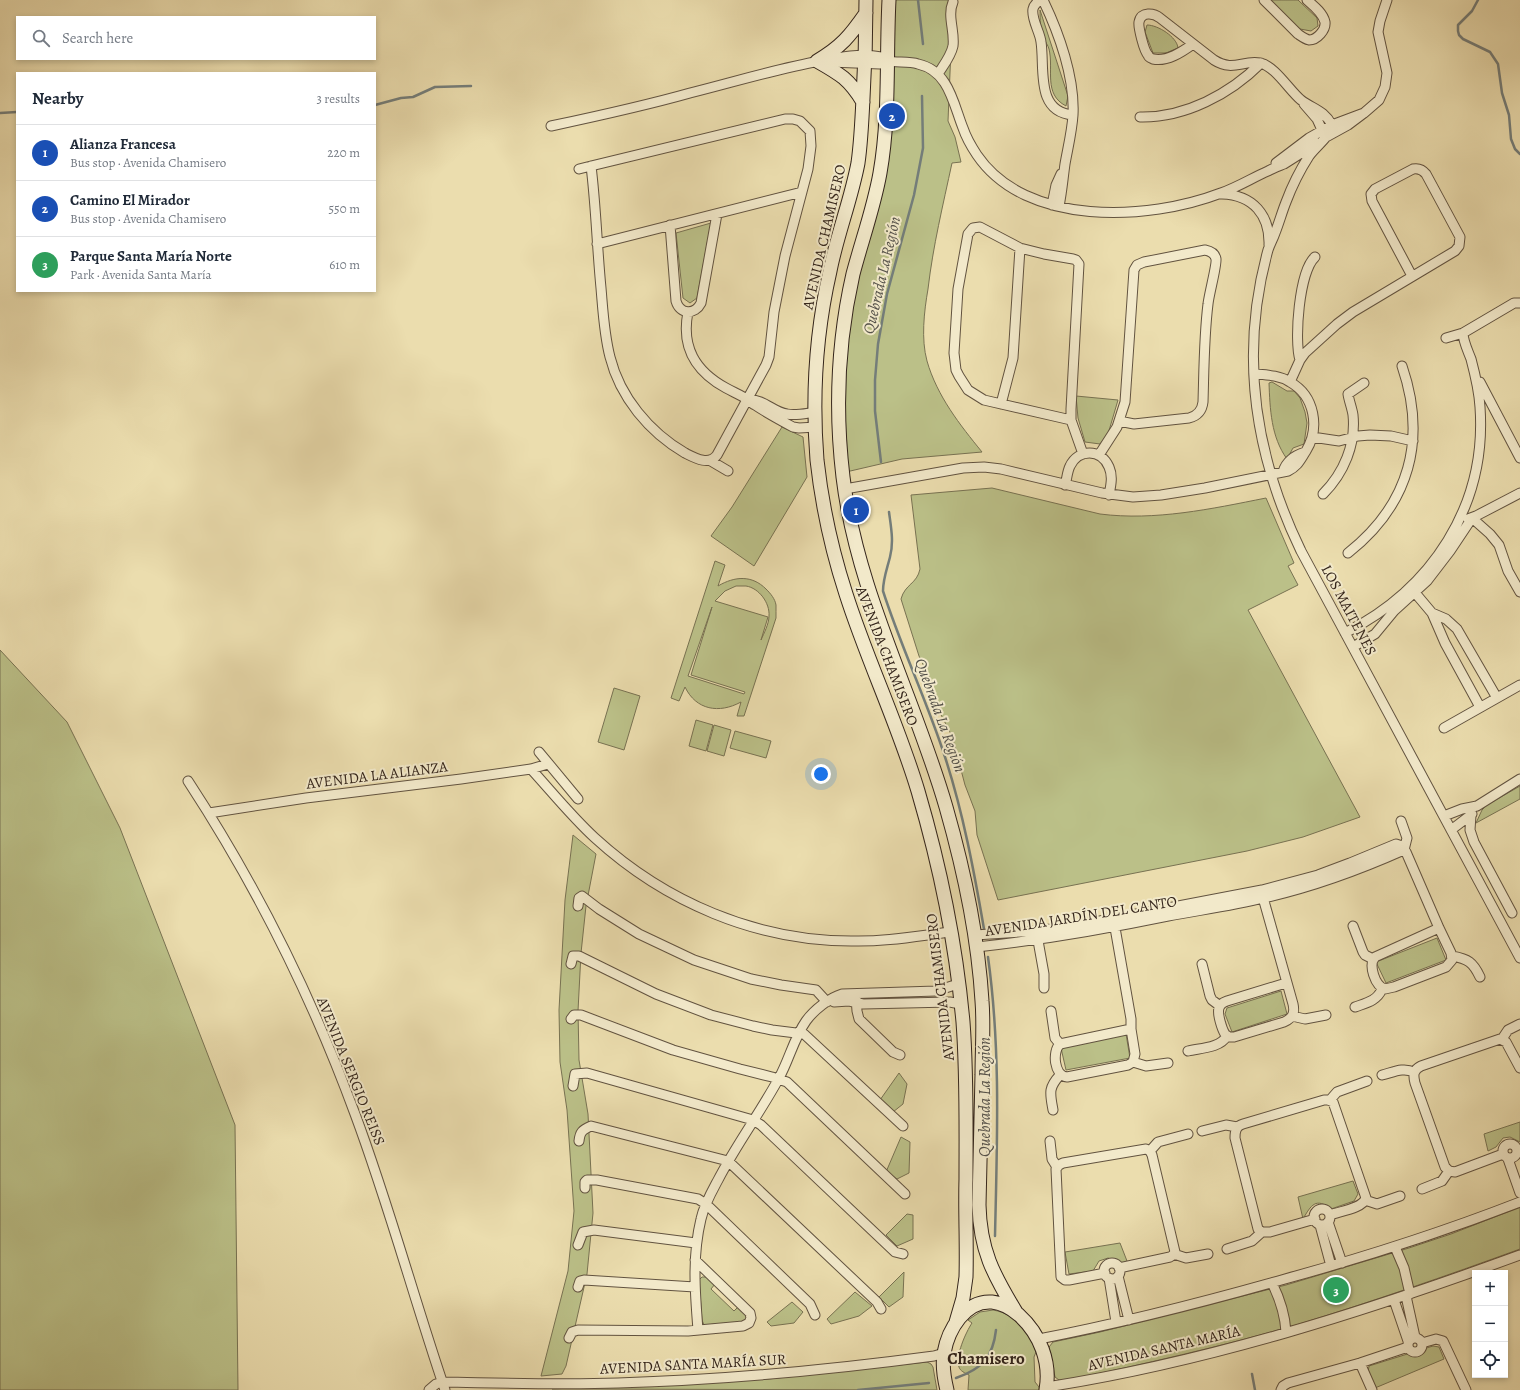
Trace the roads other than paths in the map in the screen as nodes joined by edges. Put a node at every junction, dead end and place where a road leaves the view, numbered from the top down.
1 (866, 0) edge
2 (889, 0) edge
3 (1042, 0) edge
4 (1264, 0) edge
5 (1307, 0) edge
6 (1387, 0) edge
7 (953, 2) dead end
8 (866, 13) junction
9 (1193, 44) junction
10 (865, 60) junction
11 (888, 60) junction
12 (817, 61) junction
13 (1261, 64) junction
14 (1232, 66) junction
15 (938, 74) junction
16 (1239, 82) junction
17 (1301, 100) junction
18 (863, 102) junction
19 (1364, 113) junction
20 (1073, 115) junction
21 (1140, 117) dead end
22 (1332, 125) junction
23 (551, 126) dead end
24 (1324, 133) junction
25 (591, 166) junction
26 (579, 169) dead end
27 (802, 192) junction
28 (1220, 194) junction
29 (1055, 206) junction
30 (717, 214) junction
31 (670, 225) junction
32 (597, 244) junction
33 (1020, 248) junction
34 (1269, 248) junction
35 (1315, 257) dead end
36 (1412, 276) junction
37 (1520, 303) edge
38 (688, 312) junction
39 (1463, 333) junction
40 (1446, 338) dead end
41 (1300, 360) junction
42 (1402, 366) dead end
43 (1474, 370) junction
44 (1254, 374) junction
45 (1290, 382) junction
46 (1364, 383) dead end
47 (748, 400) junction
48 (1480, 403) junction
49 (1001, 404) junction
50 (1490, 404) junction
51 (816, 412) junction
52 (1071, 420) junction
53 (1120, 421) junction
54 (816, 432) junction
55 (1312, 437) junction
56 (839, 438) junction
57 (1352, 438) junction
58 (1413, 440) junction
59 (1083, 454) junction
60 (1098, 455) junction
61 (1520, 458) edge
62 (711, 461) junction
63 (728, 471) dead end
64 (1271, 475) junction
65 (1066, 485) junction
66 (845, 489) junction
67 (1520, 493) edge
68 (1324, 494) dead end
69 (1109, 495) junction
70 (1472, 518) junction
71 (1460, 519) junction
72 (1348, 553) dead end
73 (1413, 590) junction
74 (1520, 592) edge
75 (1432, 613) junction
76 (1345, 633) junction
77 (1353, 647) junction
78 (1520, 685) edge
79 (1497, 698) junction
80 (1480, 708) junction
81 (1444, 728) dead end
82 (539, 752) dead end
83 (548, 764) junction
84 (531, 769) junction
85 (1520, 779) edge
86 (188, 781) dead end
87 (578, 799) dead end
88 (1478, 806) junction
89 (209, 813) junction
90 (1471, 815) junction
91 (1444, 816) junction
92 (1401, 821) dead end
93 (1451, 830) junction
94 (1404, 850) junction
95 (1262, 894) junction
96 (578, 906) dead end
97 (1512, 913) dead end
98 (1114, 923) junction
99 (1353, 926) dead end
100 (1439, 928) junction
101 (950, 932) junction
102 (1037, 936) junction
103 (976, 941) junction
104 (1452, 956) junction
105 (1520, 958) edge
106 (1372, 959) junction
107 (571, 964) dead end
108 (1202, 964) dead end
109 (1480, 977) dead end
110 (1286, 983) junction
111 (958, 984) junction
112 (1044, 988) dead end
113 (1382, 989) junction
114 (856, 992) junction
115 (829, 1001) junction
116 (856, 1003) junction
117 (960, 1004) junction
118 (1220, 1006) junction
119 (1354, 1007) dead end
120 (1051, 1011) dead end
121 (1326, 1015) dead end
122 (1292, 1016) junction
123 (571, 1019) dead end
124 (1520, 1024) edge
125 (1131, 1029) junction
126 (800, 1032) junction
127 (1227, 1036) junction
128 (1502, 1039) junction
129 (964, 1043) junction
130 (1060, 1044) junction
131 (982, 1045) junction
132 (1188, 1051) dead end
133 (900, 1055) dead end
134 (1133, 1062) junction
135 (1168, 1063) dead end
136 (1520, 1068) edge
137 (1414, 1072) junction
138 (1060, 1075) junction
139 (1382, 1075) dead end
140 (778, 1079) junction
141 (1367, 1081) dead end
142 (573, 1086) dead end
143 (1330, 1100) junction
144 (1053, 1110) dead end
145 (753, 1120) junction
146 (904, 1126) dead end
147 (1237, 1127) junction
148 (1202, 1132) dead end
149 (1188, 1134) dead end
150 (579, 1141) dead end
151 (1050, 1141) dead end
152 (1150, 1151) junction
153 (1513, 1153) edge
154 (728, 1160) junction
155 (1520, 1165) edge
156 (1057, 1167) junction
157 (1449, 1171) junction
158 (585, 1188) dead end
159 (1422, 1189) dead end
160 (1520, 1193) edge
161 (905, 1194) dead end
162 (1400, 1196) dead end
163 (1366, 1200) junction
164 (1520, 1202) edge
165 (706, 1204) junction
166 (1323, 1220) junction
167 (1262, 1232) junction
168 (696, 1243) junction
169 (578, 1245) dead end
170 (1395, 1247) junction
171 (1227, 1249) dead end
172 (903, 1254) dead end
173 (1174, 1254) junction
174 (1208, 1254) dead end
175 (1520, 1255) edge
176 (695, 1260) junction
177 (1342, 1263) junction
178 (1331, 1266) junction
179 (1113, 1274) junction
180 (1272, 1283) junction
181 (578, 1287) dead end
182 (695, 1287) junction
183 (1408, 1295) junction
184 (1394, 1300) junction
185 (881, 1308) dead end
186 (1016, 1312) junction
187 (814, 1315) dead end
188 (1129, 1320) junction
189 (956, 1322) junction
190 (1116, 1322) junction
191 (698, 1330) junction
192 (1286, 1332) junction
193 (569, 1338) dead end
194 (1039, 1339) junction
195 (1413, 1342) junction
196 (944, 1353) junction
197 (1360, 1363) junction
198 (444, 1386) edge
199 (1046, 1389) edge
200 (429, 1390) edge
201 (947, 1390) edge
202 (1281, 1390) edge
203 (1372, 1390) edge
204 (1466, 1390) edge

1 - 8 street, AVENIDA CHAMISERO
2 - 11 street, AVENIDA CHAMISERO
3 - 20 street
3 - 20 street
4 - 5 street
6 - 19 street
7 - 15 street
8 - 10 street, AVENIDA CHAMISERO
8 - 12 street
9 - 9 street
9 - 14 street
10 - 11 street
10 - 12 street
10 - 18 street, AVENIDA CHAMISERO
11 - 15 street
11 - 56 street, AVENIDA CHAMISERO
12 - 18 street
12 - 23 street
13 - 14 street
13 - 16 street
13 - 17 street
14 - 16 street
15 - 29 street
16 - 21 street
17 - 22 street
17 - 24 street
18 - 51 street, AVENIDA CHAMISERO
19 - 22 street
19 - 24 street
20 - 29 street
22 - 24 street
24 - 28 street
24 - 34 street, LOS MAITENES
25 - 26 street
25 - 27 street
25 - 32 street
27 - 30 street
27 - 47 street
28 - 29 street
28 - 34 street, LOS MAITENES
30 - 31 street
30 - 38 street
31 - 32 street
31 - 38 street
32 - 62 street
33 - 49 street
33 - 49 street
33 - 52 street
34 - 44 street, LOS MAITENES
35 - 41 street
36 - 36 street
36 - 41 street
37 - 39 street
38 - 47 street
39 - 40 street
39 - 43 street
41 - 45 street
42 - 58 street
43 - 48 street
43 - 50 street
44 - 45 street
44 - 64 street, LOS MAITENES
45 - 55 street
46 - 57 street
47 - 51 street
47 - 54 street
47 - 62 street
48 - 50 street
48 - 71 street
49 - 52 street
50 - 61 street
51 - 54 street, AVENIDA CHAMISERO
52 - 59 street
53 - 53 street
53 - 60 street
54 - 56 street
54 - 101 street, AVENIDA CHAMISERO
55 - 57 street
55 - 64 street
56 - 66 street, AVENIDA CHAMISERO
57 - 58 street
57 - 68 street
58 - 72 street
59 - 60 street
59 - 65 street
60 - 69 street
62 - 63 street
64 - 69 street
64 - 76 street, LOS MAITENES
65 - 66 street
65 - 69 street
66 - 103 street, AVENIDA CHAMISERO
67 - 70 street
70 - 71 street
70 - 73 street
70 - 74 street
71 - 73 street
73 - 75 street
73 - 76 street
73 - 77 street
75 - 79 street
75 - 80 street
76 - 77 street, LOS MAITENES
77 - 91 street, LOS MAITENES
78 - 79 street
79 - 80 street
80 - 81 street
82 - 83 street
83 - 84 street, AVENIDA LA ALIANZA
83 - 87 street
84 - 89 street, AVENIDA LA ALIANZA
84 - 101 street
85 - 88 street
86 - 89 street, AVENIDA SERGIO REISS
88 - 90 street
88 - 91 street
89 - 198 street, AVENIDA SERGIO REISS
90 - 93 street
90 - 97 street
91 - 93 street, LOS MAITENES
92 - 94 street
93 - 105 street, LOS MAITENES
94 - 95 street, AVENIDA JARDÍN DEL CANTO
94 - 100 street
95 - 98 street, AVENIDA JARDÍN DEL CANTO
95 - 110 street
96 - 115 street
98 - 102 street, AVENIDA JARDÍN DEL CANTO
98 - 125 street
99 - 106 street
100 - 104 street
100 - 106 street
101 - 111 street, AVENIDA CHAMISERO
102 - 103 street, AVENIDA JARDÍN DEL CANTO
102 - 112 street
103 - 131 street, AVENIDA CHAMISERO
104 - 109 street
104 - 113 street
106 - 113 street
107 - 126 street
108 - 118 street
110 - 118 street
110 - 122 street
111 - 114 street
111 - 117 street, AVENIDA CHAMISERO
113 - 119 street
114 - 115 street
114 - 116 street
115 - 116 street
115 - 126 street
116 - 117 street
116 - 133 street
117 - 129 street, AVENIDA CHAMISERO
118 - 127 street
120 - 130 street
121 - 122 street
122 - 127 street
123 - 140 street
124 - 128 street
125 - 130 street
125 - 134 street
126 - 140 street
126 - 146 street
127 - 132 street
128 - 136 street
128 - 137 street
129 - 131 street
129 - 189 street, AVENIDA CHAMISERO
130 - 138 street
131 - 186 street, AVENIDA CHAMISERO
134 - 135 street
134 - 138 street
137 - 139 street
137 - 157 street
138 - 144 street
140 - 145 street
140 - 161 street
141 - 143 street
142 - 145 street
143 - 147 street
143 - 163 street
145 - 154 street
145 - 172 street
147 - 148 street
147 - 167 street
149 - 152 street
150 - 154 street
151 - 156 street
152 - 156 street
152 - 173 street
153 - 155 street
153 - 157 street
153 - 160 street
154 - 165 street
154 - 185 street
156 - 179 street
157 - 159 street
158 - 165 street
162 - 163 street
163 - 166 street
164 - 170 street
165 - 168 street
165 - 187 street
166 - 167 street
166 - 177 street
166 - 178 street
167 - 171 street
168 - 169 street
168 - 176 street
170 - 177 street
170 - 183 street
173 - 174 street
173 - 179 street
175 - 183 street, AVENIDA SANTA MARÍA
176 - 182 street
176 - 191 street
177 - 178 street
178 - 180 street
179 - 188 street
179 - 190 street
180 - 188 street
180 - 192 street
181 - 182 street
182 - 191 street
183 - 184 street, AVENIDA SANTA MARÍA
183 - 195 street
184 - 192 street, AVENIDA SANTA MARÍA
184 - 195 street
186 - 189 street
186 - 194 street
188 - 190 street
189 - 196 street, AVENIDA CHAMISERO
190 - 194 street
191 - 193 street
192 - 199 street, AVENIDA SANTA MARÍA
194 - 199 street
195 - 197 street
195 - 204 street
196 - 198 street, AVENIDA SANTA MARÍA SUR
196 - 201 street
197 - 202 street
197 - 203 street
198 - 200 street

